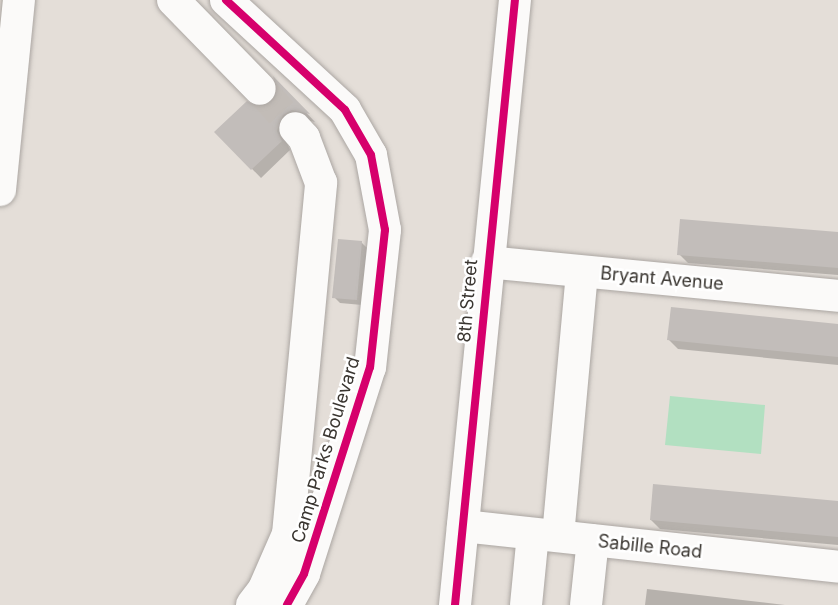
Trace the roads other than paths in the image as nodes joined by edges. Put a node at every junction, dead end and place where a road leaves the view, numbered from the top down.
1 (19, 0) edge
2 (173, 0) edge
3 (226, 0) edge
4 (515, 0) edge
5 (260, 89) tunnel mouth
6 (296, 128) tunnel mouth
7 (0, 183) edge
8 (487, 262) junction
9 (582, 272) junction
10 (838, 296) edge
11 (463, 526) junction
12 (546, 535) junction
13 (593, 540) junction
14 (838, 567) edge
15 (252, 605) edge
16 (287, 605) edge
17 (455, 605) edge
18 (526, 605) edge
19 (586, 605) edge

1 - 7 street
2 - 5 street
3 - 16 street, Camp Parks Boulevard
4 - 8 street, 8th Street
6 - 15 street, Camp Parks Boulevard
8 - 9 street, Bryant Avenue
8 - 11 street, 8th Street
9 - 10 street, Bryant Avenue
9 - 12 street
11 - 12 street, Sabille Road
11 - 17 street, 8th Street
12 - 13 street, Sabille Road
12 - 18 street
13 - 14 street, Sabille Road
13 - 19 street

